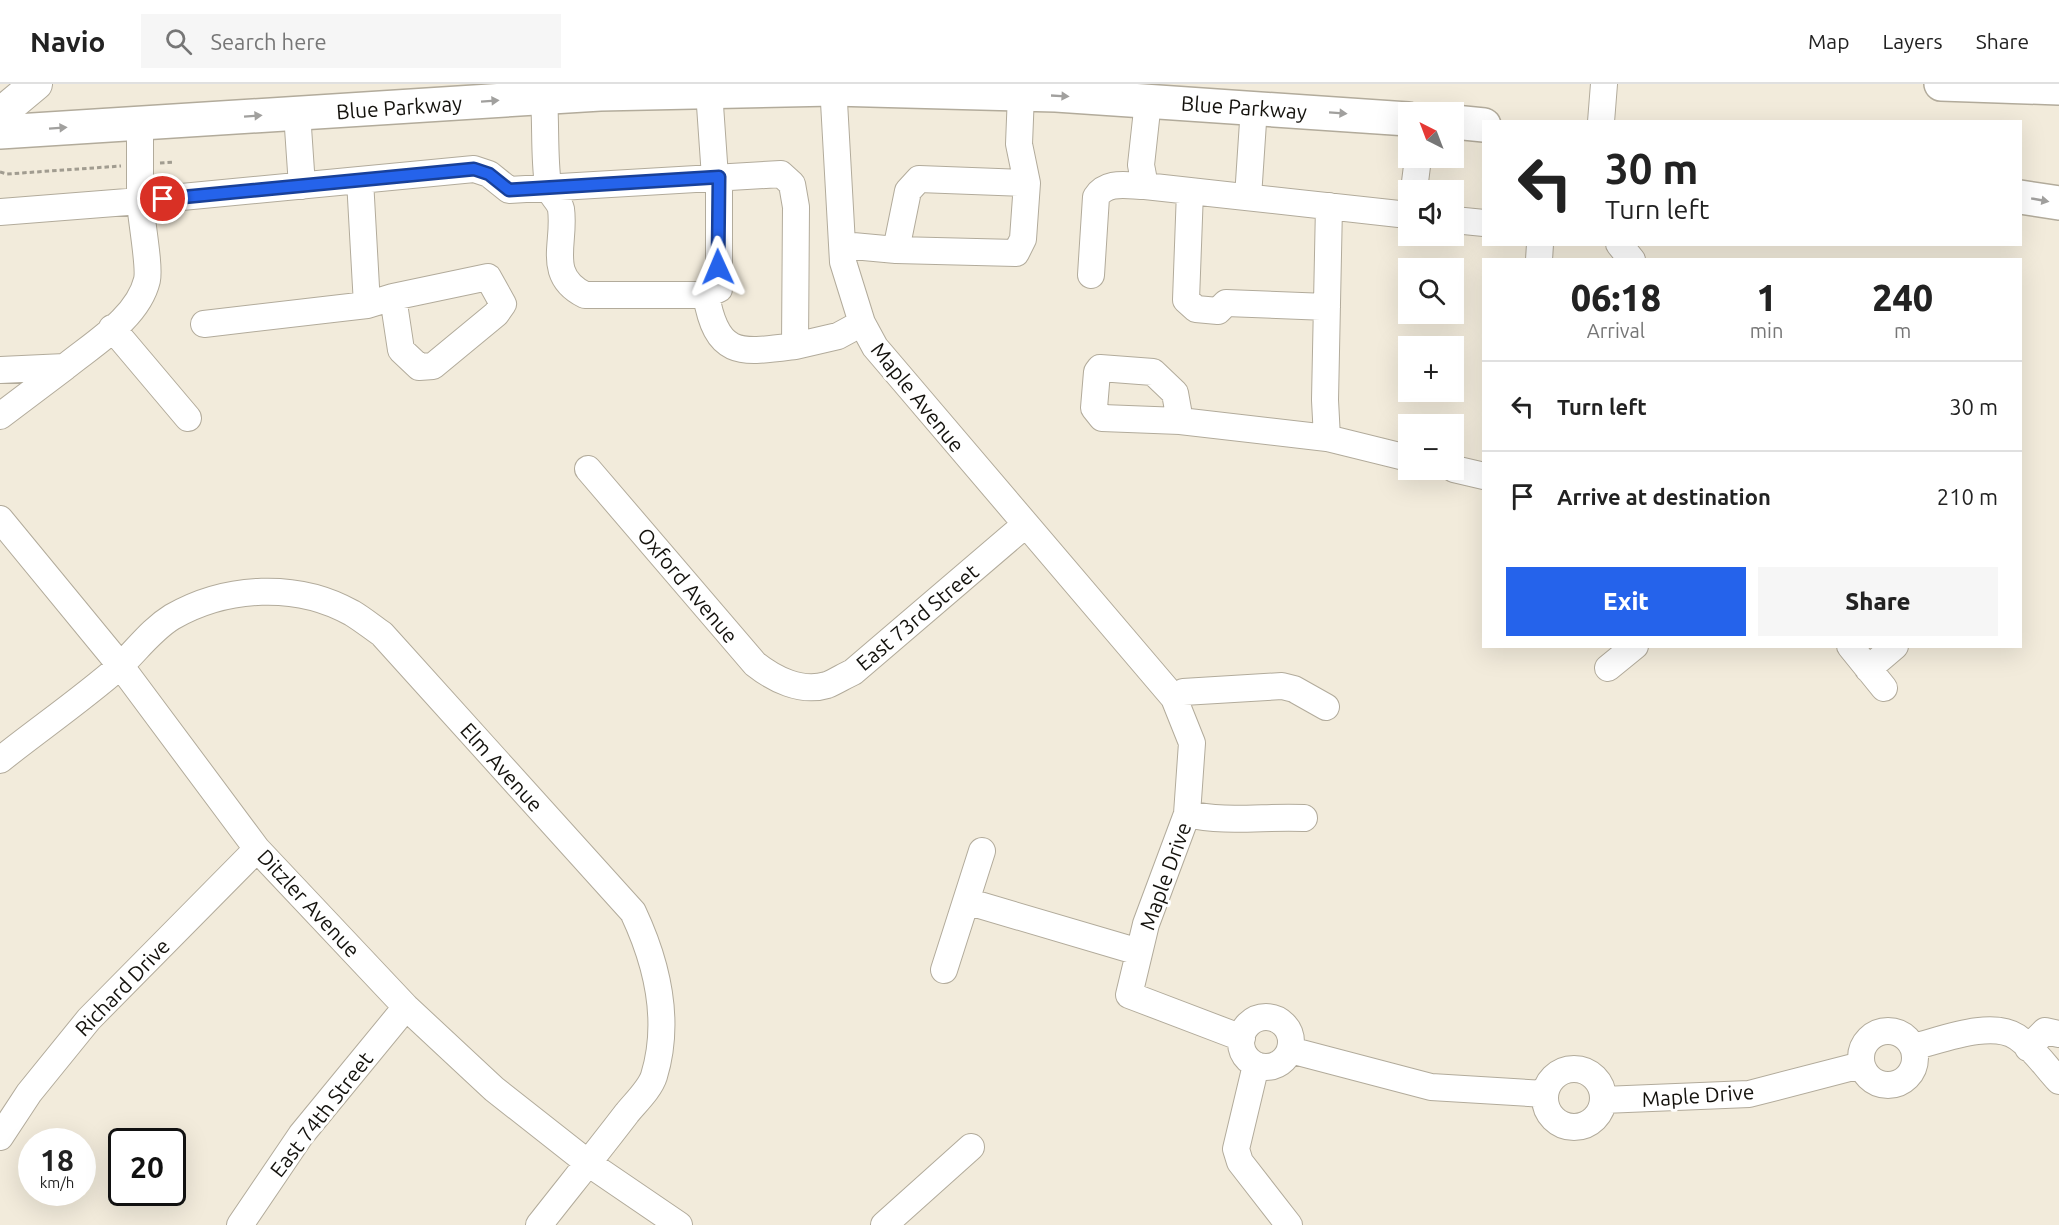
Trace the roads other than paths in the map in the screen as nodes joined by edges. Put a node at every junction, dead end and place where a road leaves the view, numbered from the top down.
1 (36, 84) edge
2 (1604, 84) edge
3 (1941, 84) edge
4 (1946, 84) edge
5 (833, 86) edge
6 (2026, 86) edge
7 (2059, 88) edge
8 (710, 92) junction
9 (1022, 94) junction
10 (544, 98) junction
11 (1148, 101) junction
12 (1254, 107) junction
13 (297, 113) junction
14 (0, 114) edge
15 (1398, 117) edge
16 (1601, 120) edge
17 (140, 123) junction
18 (1464, 123) edge
19 (1482, 125) edge
20 (0, 132) edge
21 (717, 177) junction
22 (360, 180) junction
23 (1027, 183) junction
24 (302, 186) junction
25 (1145, 186) junction
26 (548, 188) junction
27 (1190, 191) junction
28 (1248, 197) junction
29 (2022, 197) edge
30 (140, 201) junction
31 (2059, 204) edge
32 (1329, 206) junction
33 (0, 212) edge
34 (1398, 214) edge
35 (1464, 221) edge
36 (1482, 223) edge
37 (842, 245) junction
38 (1621, 246) edge
39 (896, 250) junction
40 (1630, 258) edge
41 (1091, 275) dead end
42 (706, 295) junction
43 (393, 297) dead end
44 (367, 305) junction
45 (1327, 307) junction
46 (862, 322) junction
47 (204, 324) dead end
48 (112, 328) junction
49 (795, 346) junction
50 (65, 368) junction
51 (0, 370) edge
52 (0, 416) edge
53 (189, 418) dead end
54 (1180, 421) dead end
55 (1327, 438) junction
56 (1398, 456) edge
57 (588, 469) dead end
58 (1464, 471) edge
59 (1482, 476) edge
60 (0, 519) edge
61 (1024, 525) junction
62 (1112, 626) joint
63 (1633, 648) edge
64 (1852, 648) edge
65 (1893, 648) edge
66 (120, 665) junction
67 (1608, 668) dead end
68 (799, 686) joint
69 (1174, 698) junction
70 (1326, 707) dead end
71 (0, 760) edge
72 (1187, 814) junction
73 (1304, 818) dead end
74 (257, 849) junction
75 (982, 850) dead end
76 (966, 901) junction
77 (1139, 952) junction
78 (944, 970) dead end
79 (406, 1006) junction
80 (2059, 1034) edge
81 (1242, 1038) junction
82 (1913, 1047) junction
83 (2028, 1048) junction
84 (1290, 1050) junction
85 (1256, 1065) junction
86 (1862, 1065) junction
87 (2059, 1081) edge
88 (1545, 1094) junction
89 (1603, 1100) junction
90 (0, 1137) edge
91 (971, 1147) dead end
92 (588, 1163) junction
93 (240, 1225) edge
94 (539, 1225) edge
95 (680, 1225) edge
96 (884, 1225) edge
97 (1289, 1225) edge

1 - 14 main road
2 - 16 street
3 - 4 highway
4 - 6 highway
5 - 8 highway, Blue Parkway
5 - 9 highway, Blue Parkway
5 - 37 street, Maple Avenue
6 - 7 highway
8 - 10 highway, Blue Parkway
8 - 21 street
9 -> 11 highway, Blue Parkway
9 - 23 street
13 -> 10 highway, Blue Parkway
10 - 26 street
11 - 12 highway, Blue Parkway
11 - 25 street
12 -> 15 highway, Blue Parkway
12 - 28 street
17 -> 13 highway, Blue Parkway
13 - 24 street
20 -> 17 highway, Blue Parkway
17 - 30 street
18 - 19 highway
21 - 26 street
21 - 42 street
21 - 49 street
22 - 24 street
22 - 26 street
22 - 44 street
23 - 39 street
23 - 39 street
24 - 30 street
25 - 27 street
25 - 41 street
26 - 42 street
27 - 28 street
27 - 45 street
28 - 32 street
29 -> 31 highway
30 - 33 street
30 - 48 street
32 - 34 street
32 - 45 street
35 - 36 street
37 - 39 street
37 - 46 street, Maple Avenue
38 - 40 street
42 - 49 street
43 - 44 street
44 - 47 street
45 - 55 street
46 - 49 street
46 - 61 street, Maple Avenue
48 - 50 street
48 - 53 street
50 - 51 street
50 - 52 street
54 - 55 street
55 - 56 street
57 - 68 street, Oxford Avenue
58 - 59 street
60 - 66 street, Ditzler Avenue
61 - 62 street, Maple Avenue
61 - 68 street, East 73rd Street
62 - 69 street, Maple Drive
63 - 67 street
64 - 65 street
66 - 71 street
66 - 74 street, Ditzler Avenue
66 - 92 street, Elm Avenue
69 - 70 street
69 - 72 street, Maple Drive
72 - 73 street
72 - 77 street, Maple Drive
74 - 79 street, Ditzler Avenue
74 - 90 street, Richard Drive
75 - 76 street
76 - 77 street
76 - 78 street
77 - 81 street, Maple Drive
79 - 92 street, Ditzler Avenue
79 - 93 street, East 74th Street
80 - 83 street
81 - 84 street
81 - 85 street
82 - 83 street
82 - 86 street
82 - 86 street
83 - 87 street
84 - 85 street
84 - 88 street
85 - 97 street
86 - 89 street, Maple Drive
88 - 89 street
88 - 89 street
91 - 96 street
92 - 94 street, Elm Avenue
92 - 95 street, Ditzler Avenue

